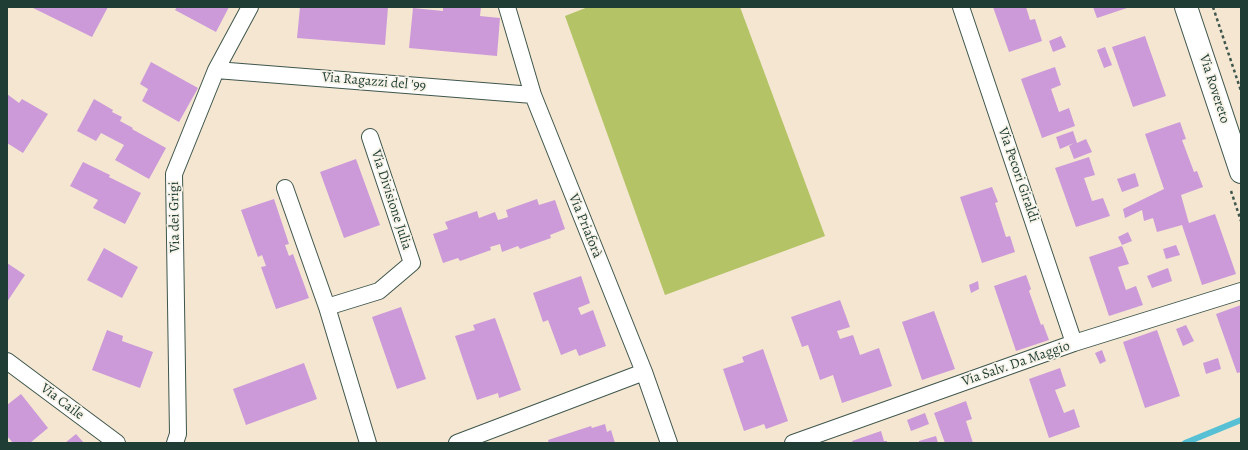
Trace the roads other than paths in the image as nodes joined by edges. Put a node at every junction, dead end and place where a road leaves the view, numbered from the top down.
1 (250, 7) edge
2 (507, 7) edge
3 (961, 7) edge
4 (1186, 7) edge
5 (216, 70) junction
6 (533, 95) junction
7 (370, 137) dead end
8 (1241, 172) edge
9 (285, 188) dead end
10 (1241, 291) edge
11 (327, 307) junction
12 (1074, 343) junction
13 (7, 361) edge
14 (644, 372) junction
15 (117, 443) edge
16 (175, 443) edge
17 (368, 443) edge
18 (457, 443) edge
19 (669, 443) edge
20 (793, 443) edge

1 - 5 street, Via dei Grigi
2 - 6 street, Via Priaforà
3 - 12 street, Via Pecori Giraldi
4 - 8 main road, Via Rovereto
5 - 6 street, Via Ragazzi del '99
5 - 16 street, Via dei Grigi
6 - 14 street, Via Priaforà
7 - 11 street, Via Divisione Julia
9 - 11 street
10 - 12 street, Via Salv. Da Maggio
11 - 17 street
12 - 20 street, Via Salv. Da Maggio
13 - 15 street, Via Caile
14 - 18 street
14 - 19 street, Via Priaforà

